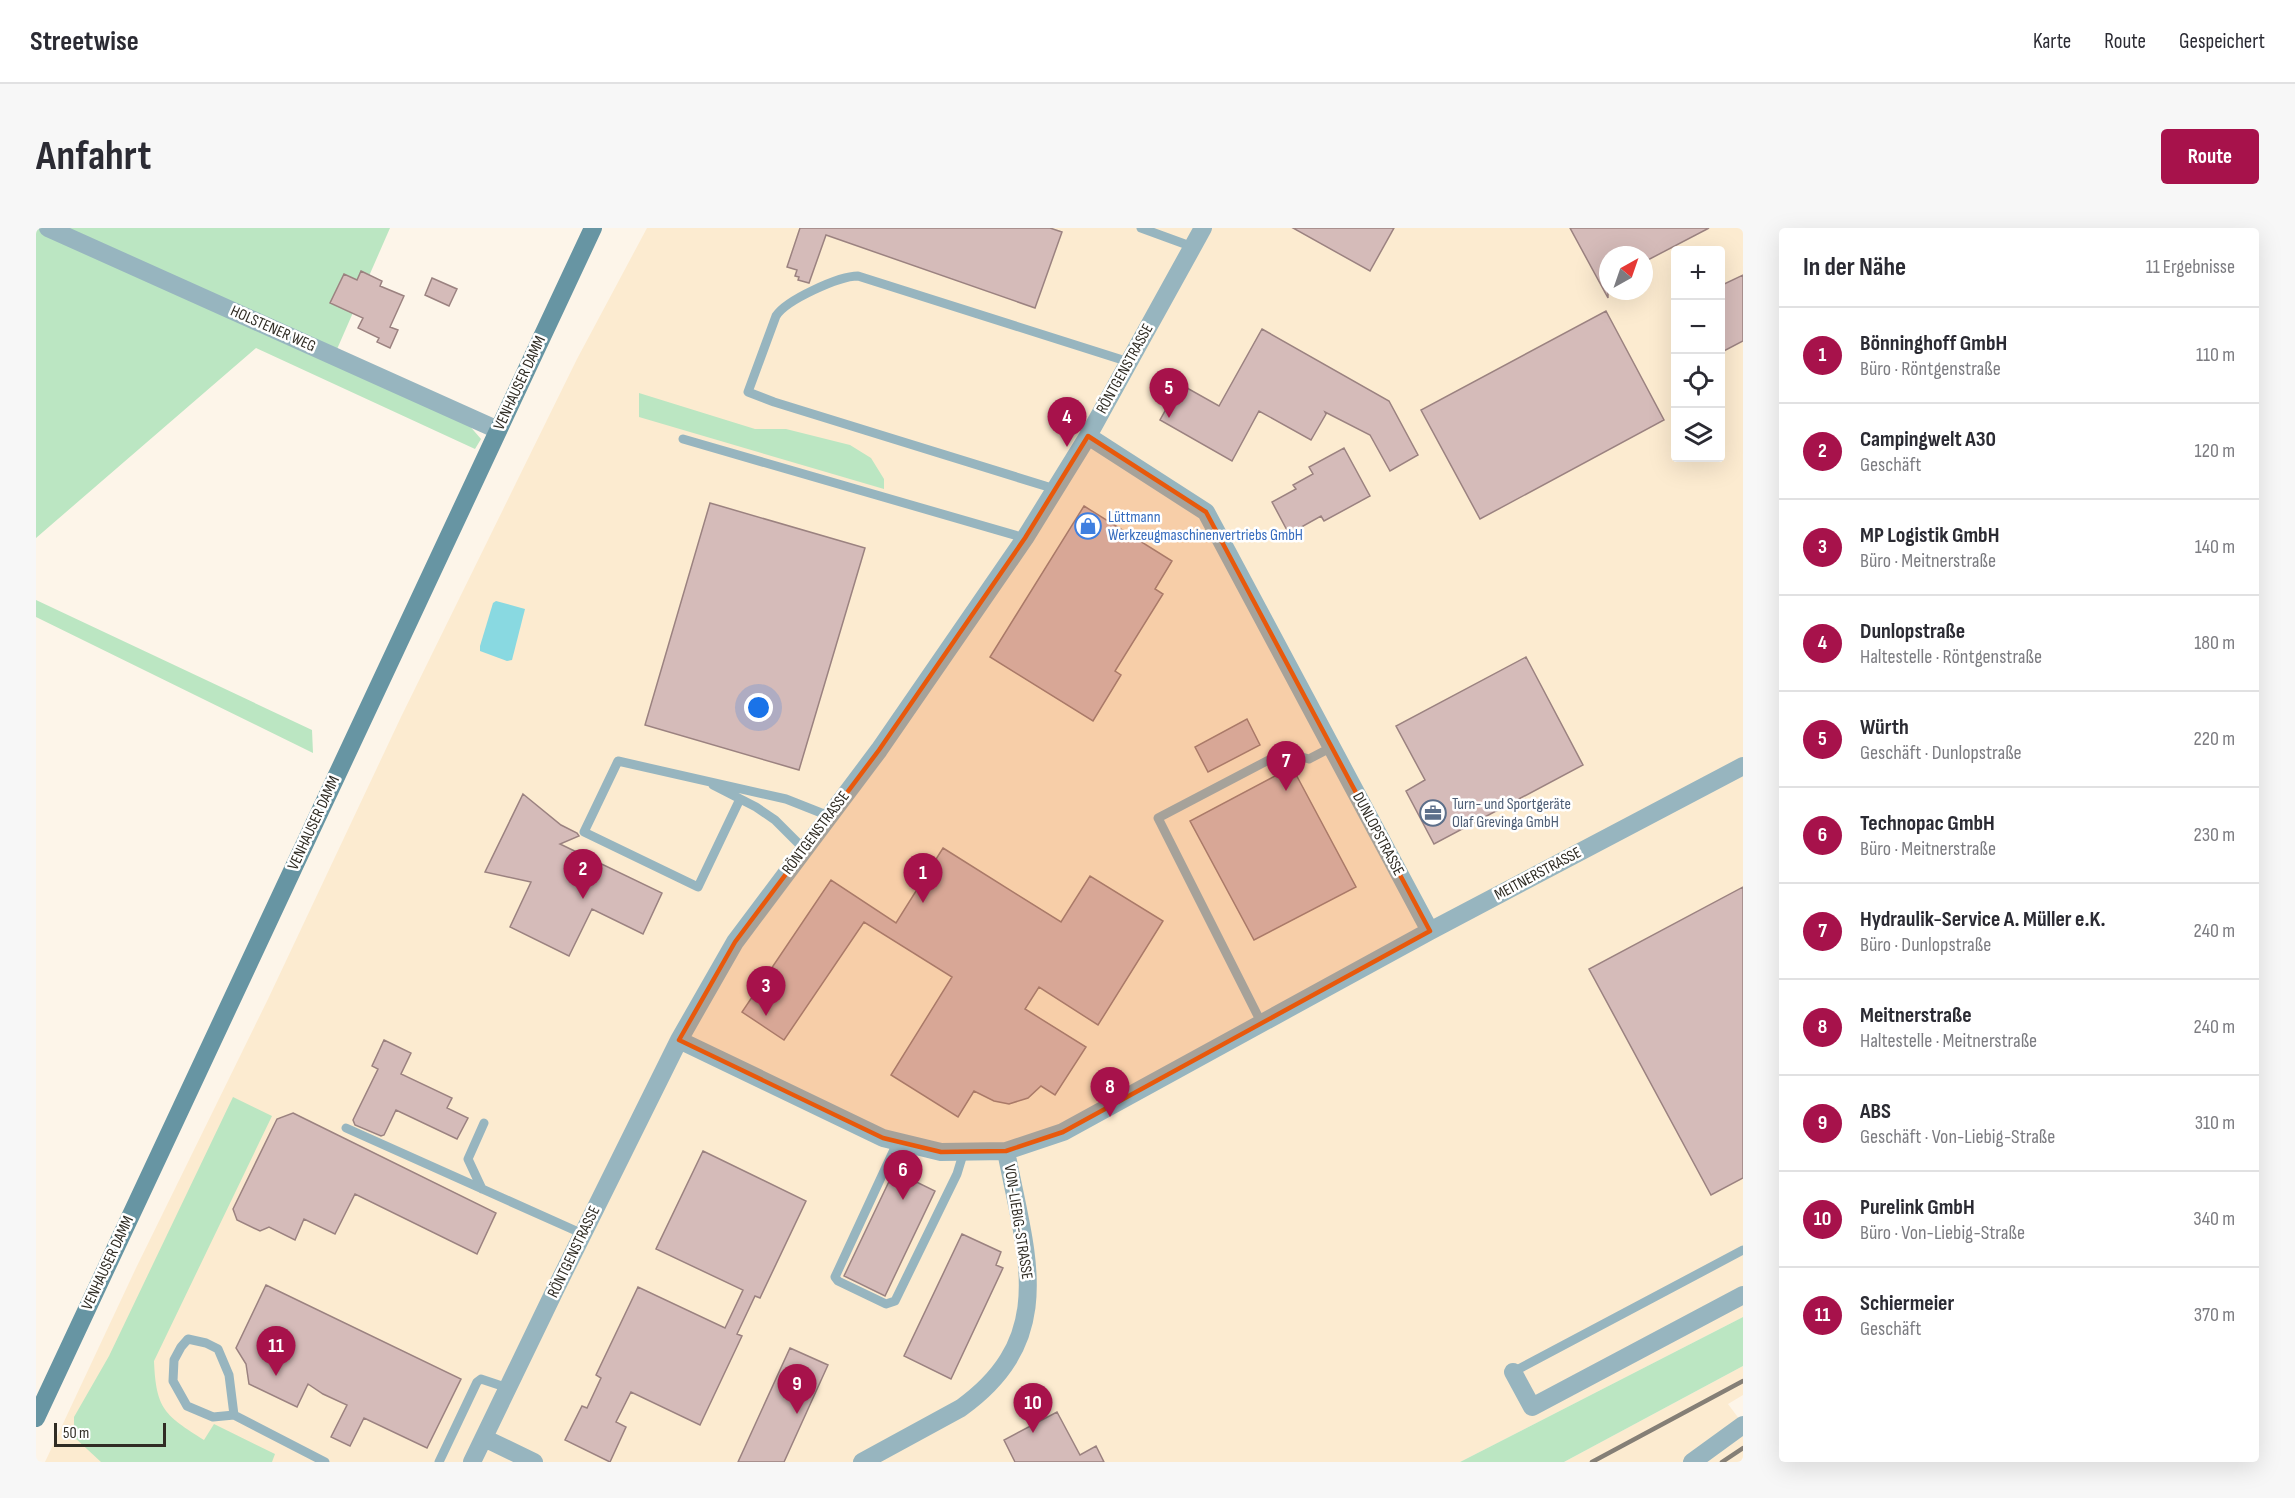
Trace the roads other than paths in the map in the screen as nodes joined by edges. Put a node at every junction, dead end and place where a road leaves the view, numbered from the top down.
1 (48, 228) edge
2 (594, 228) edge
3 (1141, 228) edge
4 (1203, 228) edge
5 (1193, 247) junction
6 (1129, 362) junction
7 (498, 430) junction
8 (1088, 436) junction
9 (683, 439) dead end
10 (1055, 489) junction
11 (1025, 538) junction
12 (1332, 747) junction
13 (1743, 766) edge
14 (698, 778) junction
15 (740, 799) junction
16 (830, 816) junction
17 (804, 849) junction
18 (1430, 931) junction
19 (1262, 1024) junction
20 (679, 1040) junction
21 (484, 1123) dead end
22 (346, 1128) dead end
23 (898, 1142) junction
24 (964, 1152) junction
25 (1006, 1152) junction
26 (482, 1189) junction
27 (582, 1234) junction
28 (1743, 1250) edge
29 (1743, 1295) edge
30 (1513, 1372) joint
31 (508, 1388) junction
32 (234, 1415) junction
33 (36, 1418) edge
34 (1743, 1425) edge
35 (484, 1438) junction
36 (325, 1462) edge
37 (439, 1462) edge
38 (472, 1462) edge
39 (534, 1462) edge
40 (862, 1462) edge
41 (1692, 1462) edge

1 - 7 street, HOLSTENER WEG
2 - 7 main road, VENHAUSER DAMM
3 - 5 lane
4 - 5 street, RÖNTGENSTRASSE
5 - 6 street, RÖNTGENSTRASSE
6 - 8 street, RÖNTGENSTRASSE
6 - 10 lane
7 - 33 main road, VENHAUSER DAMM
8 - 10 street, RÖNTGENSTRASSE
8 - 12 street, DUNLOPSTRASSE
9 - 11 lane
10 - 11 street, RÖNTGENSTRASSE
11 - 16 street, RÖNTGENSTRASSE
12 - 18 street, DUNLOPSTRASSE
12 - 19 lane
13 - 18 street, MEITNERSTRASSE
14 - 15 lane
14 - 15 lane
14 - 16 lane
15 - 17 lane
16 - 17 street, RÖNTGENSTRASSE
17 - 20 street, RÖNTGENSTRASSE
18 - 19 street, MEITNERSTRASSE
19 - 25 street, MEITNERSTRASSE
20 - 23 street, MEITNERSTRASSE
20 - 27 street, RÖNTGENSTRASSE
21 - 26 lane
22 - 26 lane
23 - 24 street, MEITNERSTRASSE
23 - 24 lane
24 - 25 street, MEITNERSTRASSE
25 - 40 street, VON-LIEBIG-STRASSE
26 - 27 lane
27 - 31 street, RÖNTGENSTRASSE
28 - 30 lane
29 - 30 street
31 - 35 street, RÖNTGENSTRASSE
31 - 37 lane
32 - 32 lane
32 - 36 lane
34 - 41 street
35 - 38 street, RÖNTGENSTRASSE
35 - 39 street

